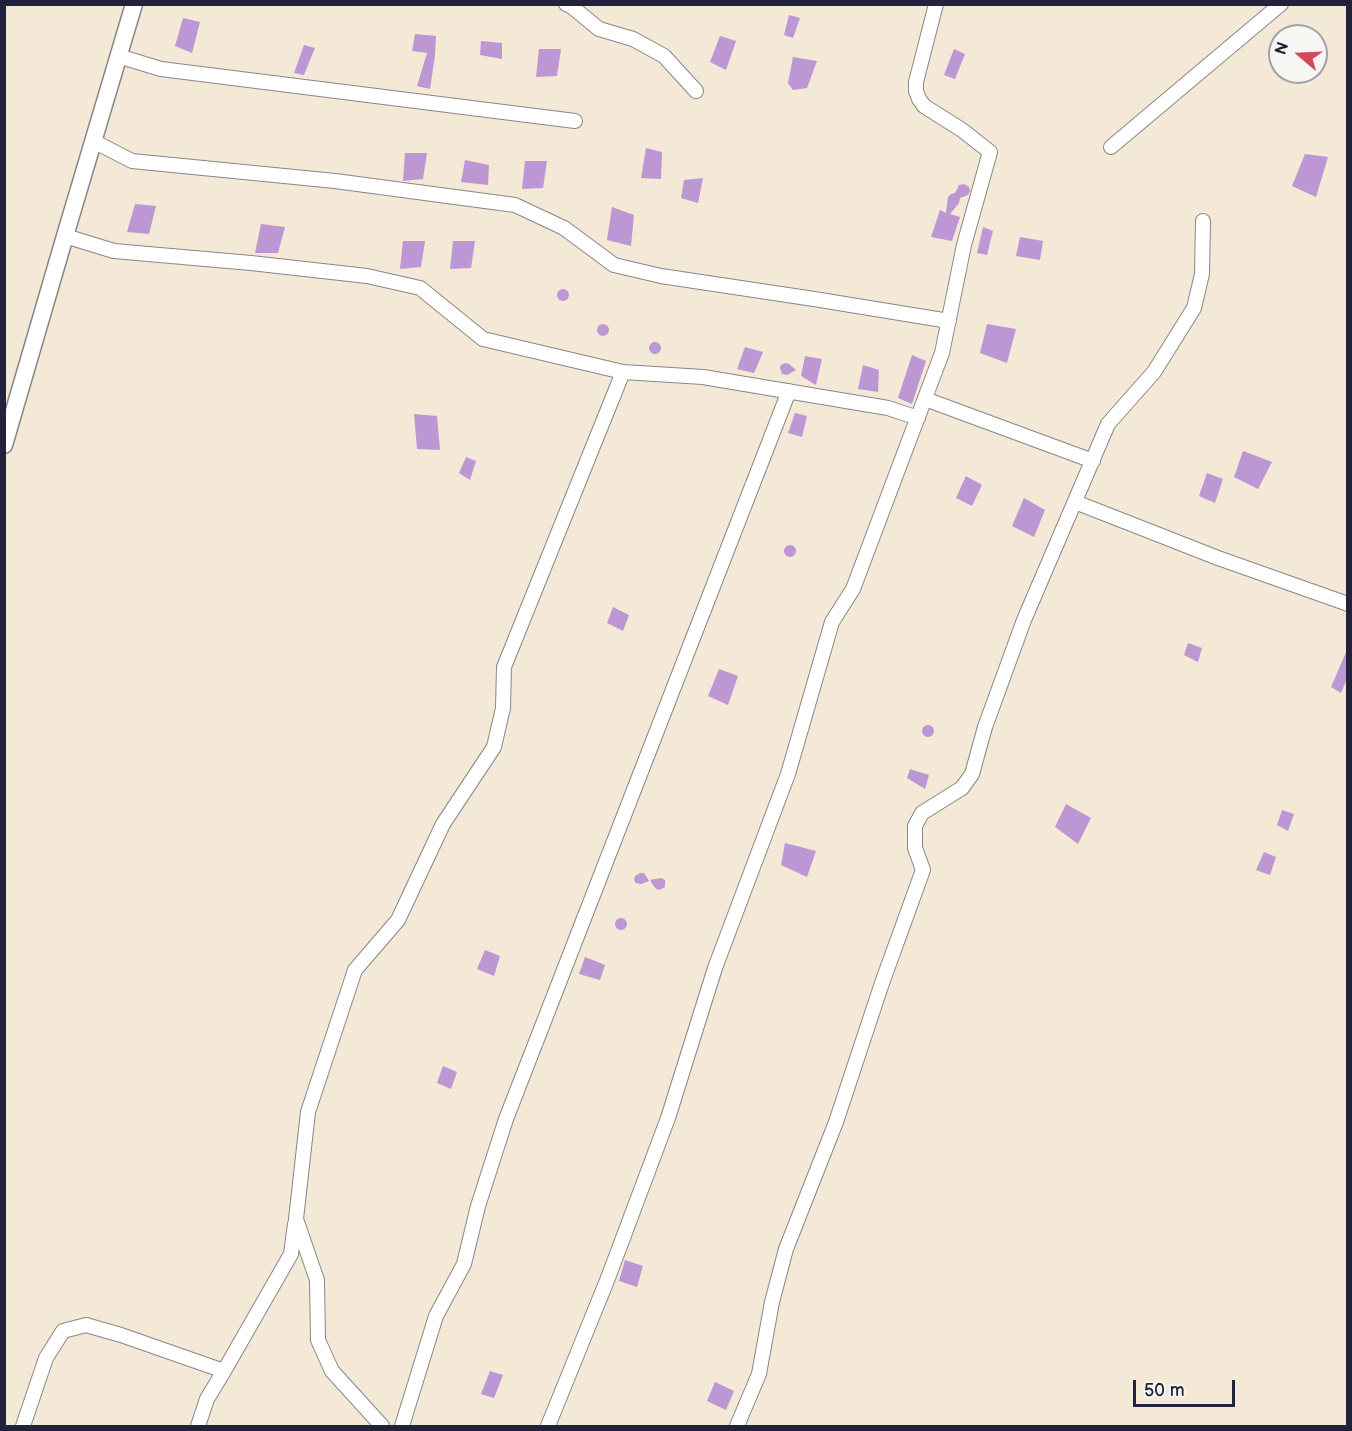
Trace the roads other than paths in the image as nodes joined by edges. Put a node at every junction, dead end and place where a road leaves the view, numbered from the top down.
1 (134, 4) edge
2 (566, 4) edge
3 (936, 4) edge
4 (1281, 4) edge
5 (118, 56) junction
6 (696, 91) dead end
7 (575, 121) dead end
8 (93, 141) junction
9 (1111, 147) dead end
10 (1203, 221) dead end
11 (64, 236) junction
12 (949, 321) junction
13 (623, 372) junction
14 (789, 391) junction
15 (925, 399) junction
16 (918, 418) junction
17 (4, 445) edge
18 (1093, 460) junction
19 (1075, 502) junction
20 (1347, 604) edge
21 (296, 1219) junction
22 (224, 1371) junction
23 (23, 1426) edge
24 (198, 1426) edge
25 (382, 1426) edge
26 (402, 1426) edge
27 (548, 1426) edge
28 (737, 1426) edge

1 - 5 street
2 - 6 street
3 - 12 street
4 - 9 street
5 - 7 street
5 - 8 street
8 - 11 street
8 - 12 street
10 - 18 street
11 - 13 street
11 - 17 street
12 - 15 street
13 - 14 street
13 - 21 street
14 - 16 street
14 - 26 street
15 - 16 street
15 - 18 street
16 - 27 street
18 - 19 street
19 - 20 street
19 - 28 street
21 - 22 street
21 - 25 street
22 - 23 street
22 - 24 street

